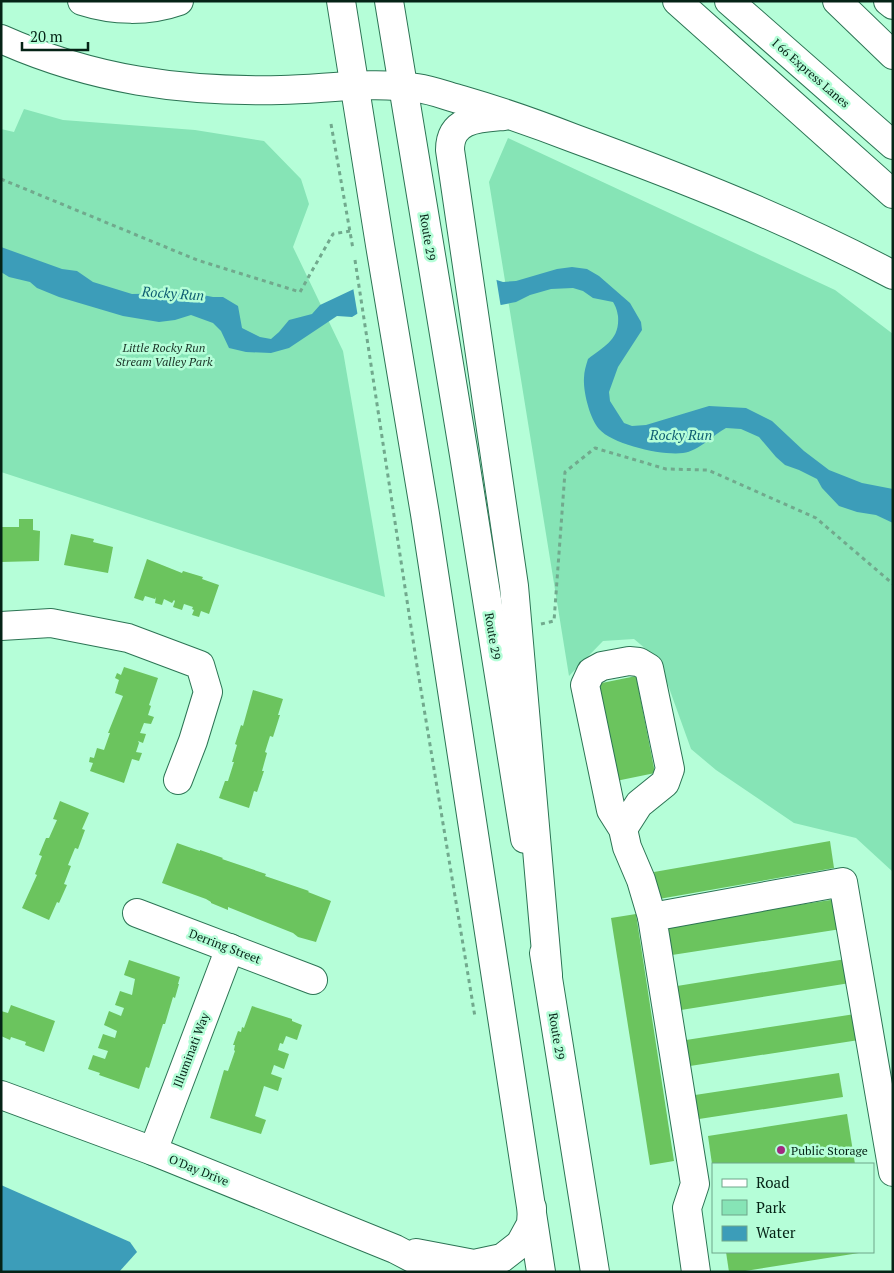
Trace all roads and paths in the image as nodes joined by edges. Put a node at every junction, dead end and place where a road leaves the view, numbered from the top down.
1 (82, 1) edge
2 (179, 1) edge
3 (342, 1) edge
4 (389, 1) edge
5 (676, 1) edge
6 (730, 1) edge
7 (837, 1) edge
8 (888, 1) edge
9 (893, 6) edge
10 (1, 39) edge
11 (893, 55) edge
12 (355, 86) junction
13 (404, 86) junction
14 (510, 115) junction
15 (331, 124) dead end
16 (893, 145) edge
17 (1, 179) edge
18 (893, 194) edge
19 (350, 232) junction
20 (893, 275) edge
21 (893, 584) edge
22 (540, 625) dead end
23 (1, 626) edge
24 (178, 780) dead end
25 (623, 829) junction
26 (137, 913) dead end
27 (652, 917) junction
28 (230, 948) junction
29 (548, 975) junction
30 (313, 980) dead end
31 (476, 1022) dead end
32 (1, 1095) edge
33 (153, 1151) junction
34 (893, 1172) edge
35 (532, 1208) junction
36 (395, 1249) junction
37 (439, 1272) edge
38 (541, 1272) edge
39 (595, 1272) edge
40 (696, 1272) edge

1 - 2 main road
3 - 12 main road
4 - 13 main road, Route 29
5 - 18 main road
6 - 16 main road, I 66 Express Lanes
7 - 11 main road
8 - 9 main road
10 - 12 main road
12 - 13 main road
12 - 35 main road
13 - 14 main road
13 - 29 main road, Route 29
14 - 20 main road
14 - 29 main road
15 - 19 path
17 - 19 path
19 - 31 path
21 - 22 path
23 - 24 main road
25 - 25 main road
25 - 27 main road
26 - 28 main road, Derring Street
27 - 34 main road
27 - 40 main road
28 - 30 main road, Derring Street
28 - 33 main road, Illuminati Way
29 - 39 main road, Route 29
32 - 33 main road, O'Day Drive
33 - 36 main road, O'Day Drive
35 - 36 main road, O'Day Drive
35 - 38 main road
36 - 37 main road, O'Day Drive

